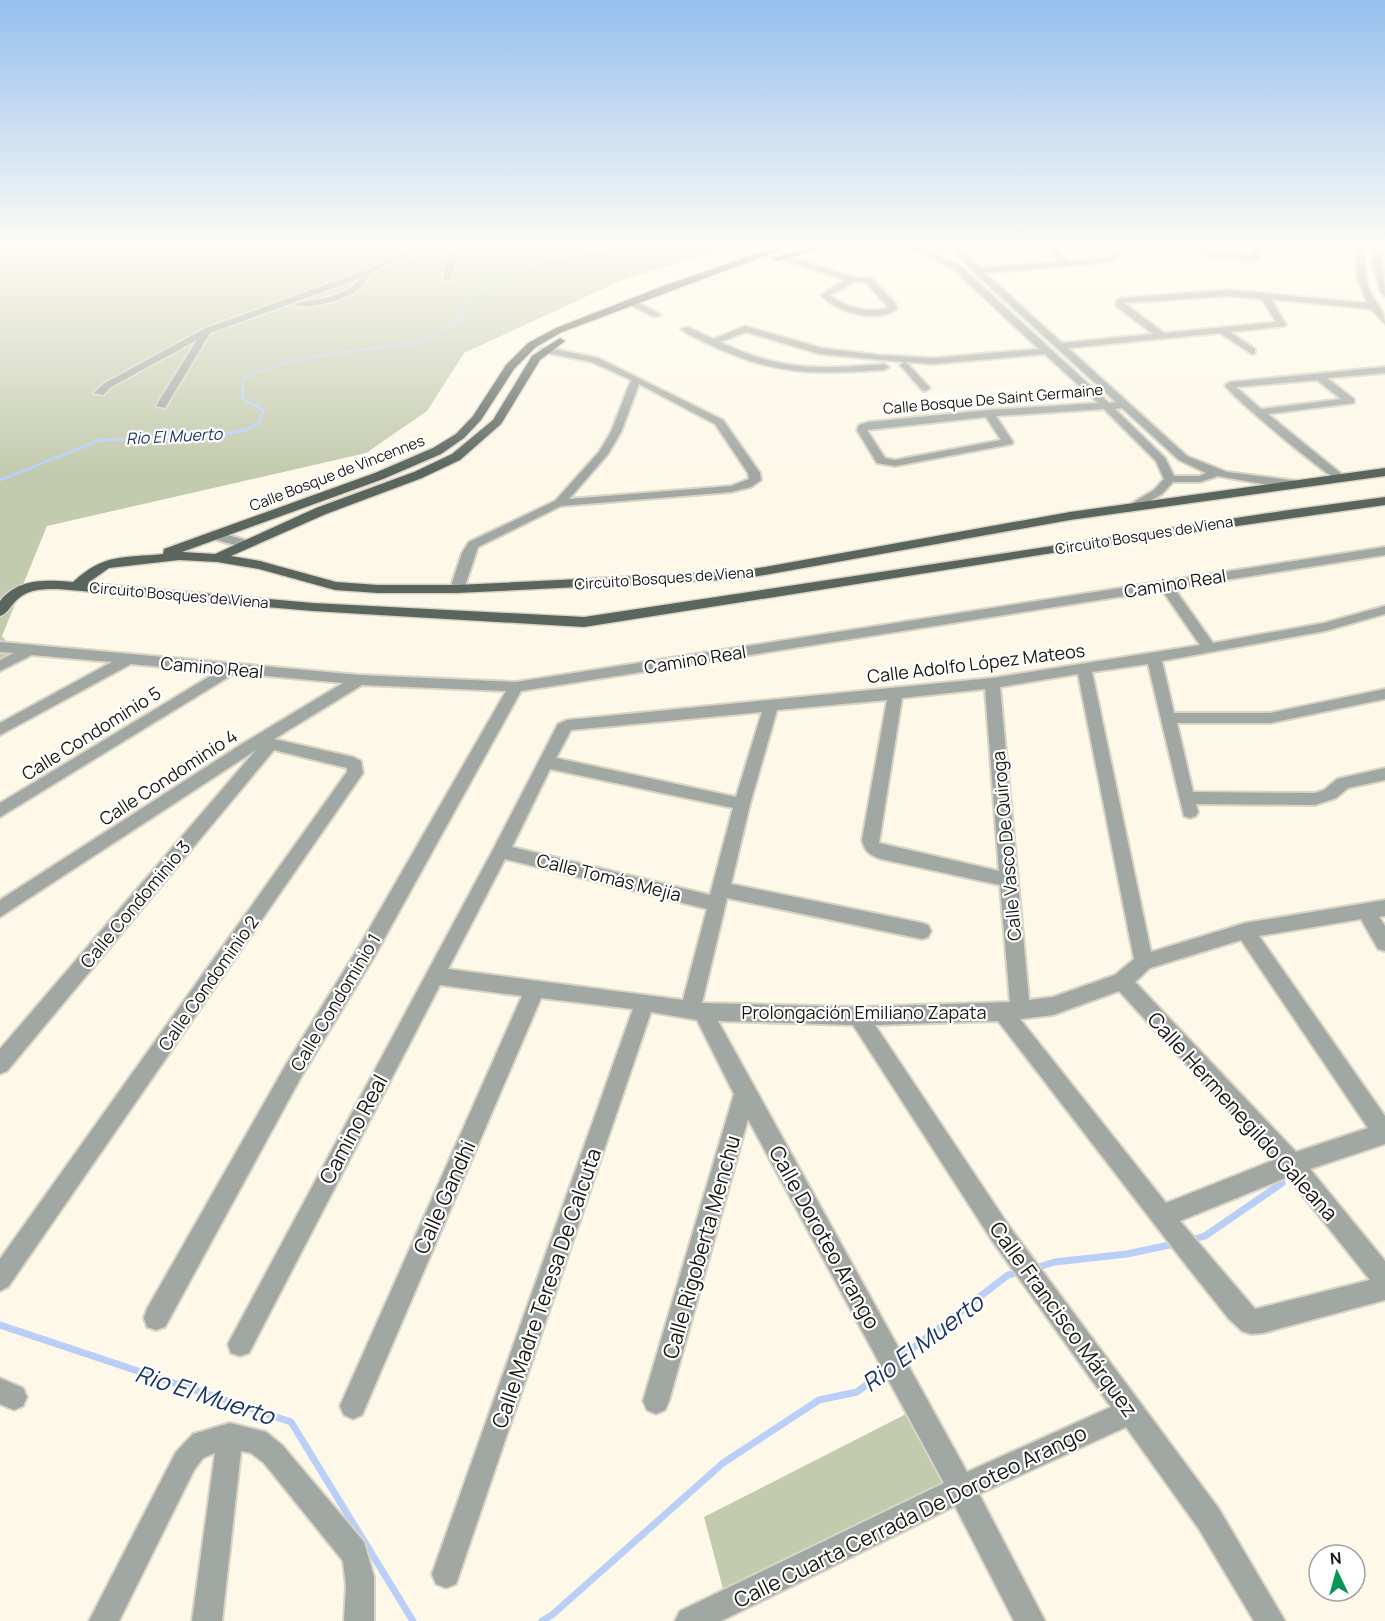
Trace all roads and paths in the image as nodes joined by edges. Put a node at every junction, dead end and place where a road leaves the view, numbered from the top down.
1 (233, 321) edge
2 (583, 321) edge
3 (609, 321) edge
4 (1014, 321) edge
5 (1032, 321) edge
6 (1141, 321) edge
7 (1280, 321) edge
8 (685, 329) dead end
9 (1222, 330) junction
10 (207, 331) junction
11 (1162, 336) junction
12 (712, 342) junction
13 (1059, 346) junction
14 (545, 350) junction
15 (1046, 351) junction
16 (1252, 351) dead end
17 (933, 361) junction
18 (905, 365) junction
19 (1385, 370) edge
20 (1317, 375) junction
21 (636, 379) junction
22 (925, 388) dead end
23 (99, 393) dead end
24 (1103, 404) junction
25 (1126, 405) junction
26 (161, 406) dead end
27 (1258, 412) junction
28 (989, 413) junction
29 (1385, 472) edge
30 (1218, 473) junction
31 (1340, 478) junction
32 (1170, 479) junction
33 (1298, 484) junction
34 (1385, 501) edge
35 (559, 503) junction
36 (1133, 507) junction
37 (1028, 524) junction
38 (214, 535) junction
39 (969, 535) junction
40 (245, 544) junction
41 (1058, 549) junction
42 (1385, 551) edge
43 (157, 557) junction
44 (217, 558) junction
45 (980, 562) junction
46 (299, 576) junction
47 (1165, 584) junction
48 (77, 586) junction
49 (335, 586) junction
50 (457, 589) junction
51 (274, 602) junction
52 (313, 606) junction
53 (1385, 610) edge
54 (0, 611) edge
55 (0, 647) edge
56 (1209, 648) junction
57 (31, 650) junction
58 (1154, 658) junction
59 (127, 660) junction
60 (0, 666) edge
61 (232, 669) junction
62 (1084, 669) junction
63 (359, 680) junction
64 (992, 683) junction
65 (516, 687) junction
66 (895, 694) junction
67 (1385, 694) edge
68 (771, 706) junction
69 (1168, 718) junction
70 (567, 725) joint
71 (0, 730) edge
72 (265, 742) junction
73 (546, 762) junction
74 (1385, 774) edge
75 (742, 804) junction
76 (0, 812) edge
77 (501, 851) junction
78 (1010, 880) junction
79 (719, 896) junction
80 (1385, 908) edge
81 (0, 909) edge
82 (1366, 912) junction
83 (922, 931) dead end
84 (1245, 931) junction
85 (1385, 943) edge
86 (1144, 962) junction
87 (434, 976) junction
88 (1122, 981) junction
89 (535, 989) junction
90 (645, 1002) junction
91 (696, 1011) junction
92 (1011, 1011) junction
93 (858, 1016) junction
94 (0, 1064) edge
95 (745, 1093) junction
96 (1384, 1133) edge
97 (1292, 1164) junction
98 (1167, 1221) junction
99 (0, 1279) edge
100 (1385, 1280) edge
101 (1385, 1288) edge
102 (156, 1318) dead end
103 (240, 1344) dead end
104 (656, 1401) dead end
105 (353, 1406) dead end
106 (1131, 1411) junction
107 (230, 1436) junction
108 (960, 1489) junction
109 (446, 1574) dead end
110 (104, 1621) edge
111 (207, 1621) edge
112 (359, 1621) edge
113 (690, 1621) edge
114 (1030, 1621) edge
115 (1269, 1621) edge

1 - 10 street
2 - 38 main road, Calle Bosque de Vincennes
3 - 14 main road, Calle Bosque de Vincennes
4 - 15 street
5 - 13 street
6 - 11 street
7 - 9 street
8 - 12 street
9 - 11 street
9 - 16 street
10 - 23 street
10 - 26 street
11 - 13 street
12 - 17 street
12 - 18 street
13 - 25 street
14 - 21 street
14 - 40 main road, Calle Bosque de Vincennes
15 - 17 street
15 - 24 street
17 - 18 street
18 - 22 street
19 - 20 street
20 - 27 street
20 - 27 street
21 - 35 street
21 - 35 street
24 - 25 street, Calle Bosque De Saint Germaine
24 - 28 street, Calle Bosque De Saint Germaine
24 - 32 street
25 - 30 street
27 - 31 street
28 - 28 street, Calle Bosque De Saint Germaine
29 - 31 main road, Circuito Bosques de Viena
30 - 32 street
30 - 33 street
31 - 33 main road, Circuito Bosques de Viena
32 - 36 street
33 - 36 main road, Circuito Bosques de Viena
34 - 41 main road, Circuito Bosques de Viena
35 - 50 street
36 - 37 main road, Circuito Bosques de Viena
37 - 39 main road, Circuito Bosques de Viena
37 - 41 main road
38 - 40 street
38 - 43 main road, Calle Bosque de Vincennes
39 - 45 main road
39 - 50 main road, Circuito Bosques de Viena
40 - 44 main road, Calle Bosque de Vincennes
41 - 45 main road, Circuito Bosques de Viena
42 - 47 street, Camino Real
43 - 44 main road, Circuito Bosques de Viena
43 - 48 main road, Circuito Bosques de Viena
44 - 46 main road, Circuito Bosques de Viena
45 - 52 main road, Circuito Bosques de Viena
46 - 49 main road, Circuito Bosques de Viena
46 - 51 main road
47 - 56 street
47 - 65 street, Camino Real
48 - 51 main road, Circuito Bosques de Viena
48 - 54 main road
49 - 50 main road, Circuito Bosques de Viena
49 - 52 main road
51 - 52 main road, Circuito Bosques de Viena
53 - 56 street, Calle Adolfo López Mateos
55 - 57 street, Camino Real
56 - 58 street, Calle Adolfo López Mateos
57 - 59 street, Camino Real
57 - 60 street
58 - 62 street, Calle Adolfo López Mateos
58 - 69 street
59 - 61 street, Camino Real
59 - 71 street
61 - 63 street, Camino Real
61 - 76 street, Calle Condominio 5
62 - 64 street, Calle Adolfo López Mateos
62 - 86 street
63 - 65 street, Camino Real
63 - 72 street, Calle Condominio 4
64 - 66 street, Calle Adolfo López Mateos
64 - 78 street, Calle Vasco De Quiroga
65 - 102 street, Calle Condominio 1
66 - 68 street, Calle Adolfo López Mateos
66 - 78 street
67 - 69 street
68 - 70 street, Calle Adolfo López Mateos
68 - 75 street
69 - 74 street
70 - 73 street, Camino Real
72 - 81 street, Calle Condominio 4
72 - 94 street, Calle Condominio 3
72 - 99 street, Calle Condominio 2
73 - 75 street
73 - 77 street, Camino Real
75 - 79 street
77 - 79 street, Calle Tomás Mejía
77 - 87 street, Camino Real
78 - 92 street, Calle Vasco De Quiroga
79 - 83 street, Calle Tomás Mejía
79 - 91 street
80 - 82 street, Prolongación Emiliano Zapata
82 - 84 street, Prolongación Emiliano Zapata
82 - 85 street
84 - 86 street, Prolongación Emiliano Zapata
84 - 96 street
86 - 88 street, Prolongación Emiliano Zapata
87 - 89 street, Prolongación Emiliano Zapata
87 - 103 street, Camino Real
88 - 92 street, Prolongación Emiliano Zapata
88 - 97 street, Calle Hermenegildo Galeana
89 - 90 street, Prolongación Emiliano Zapata
89 - 105 street, Calle Gandhi
90 - 91 street, Prolongación Emiliano Zapata
90 - 109 street, Calle Madre Teresa De Calcuta
91 - 93 street, Prolongación Emiliano Zapata
91 - 95 street, Calle Doroteo Arango
92 - 93 street, Prolongación Emiliano Zapata
92 - 98 street
93 - 106 street, Calle Francisco Márquez
95 - 104 street, Calle Rigoberta Menchu
95 - 108 street, Calle Doroteo Arango
96 - 97 street
97 - 98 street
97 - 100 street, Calle Hermenegildo Galeana
98 - 101 street
106 - 108 street, Calle Cuarta Cerrada De Doroteo Arango
106 - 115 street, Calle Francisco Márquez
107 - 110 street
107 - 111 street
107 - 112 street
108 - 113 street, Calle Cuarta Cerrada De Doroteo Arango
108 - 114 street, Calle Doroteo Arango

